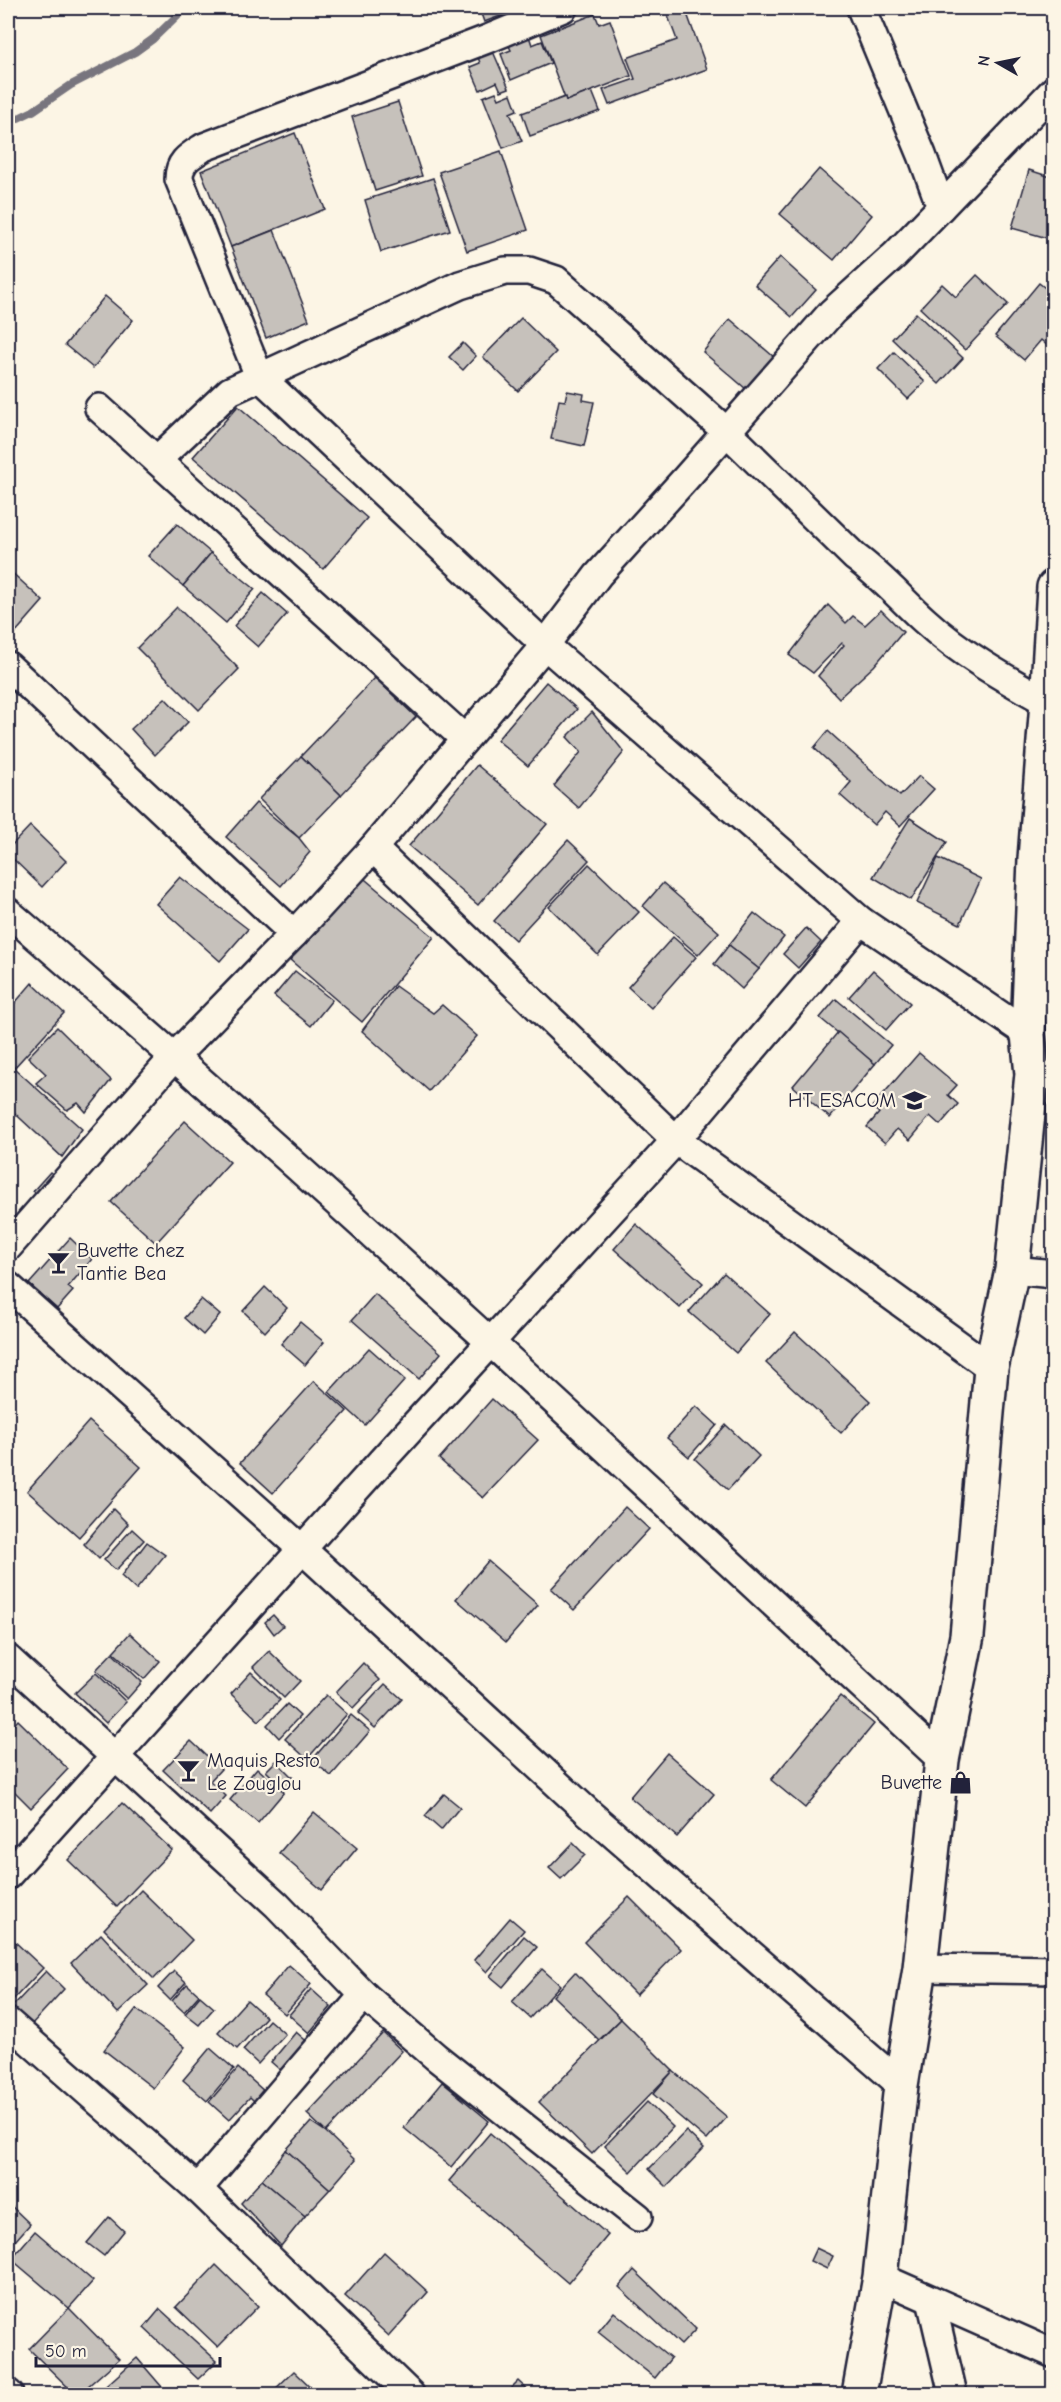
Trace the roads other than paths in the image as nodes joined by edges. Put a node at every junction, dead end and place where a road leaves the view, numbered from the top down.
1 (563, 8) edge
2 (861, 8) edge
3 (1053, 90) edge
4 (941, 207) junction
5 (259, 376) junction
6 (99, 408) dead end
7 (726, 431) junction
8 (157, 460) junction
9 (1053, 587) edge
10 (545, 645) junction
11 (8, 666) edge
12 (1047, 702) junction
13 (465, 739) junction
14 (373, 848) junction
15 (8, 912) edge
16 (861, 921) junction
17 (294, 934) junction
18 (1028, 1034) junction
19 (175, 1056) junction
20 (1043, 1075) edge
21 (676, 1140) junction
22 (8, 1247) edge
23 (1012, 1270) junction
24 (1053, 1274) edge
25 (8, 1286) edge
26 (492, 1342) junction
27 (991, 1368) junction
28 (303, 1550) junction
29 (8, 1659) edge
30 (116, 1756) junction
31 (942, 1760) junction
32 (8, 1875) edge
33 (920, 1968) junction
34 (1053, 1970) edge
35 (364, 1995) junction
36 (8, 2022) edge
37 (901, 2085) junction
38 (198, 2189) junction
39 (638, 2217) dead end
40 (880, 2277) junction
41 (931, 2300) junction
42 (1053, 2354) edge
43 (410, 2394) edge
44 (859, 2394) edge
45 (953, 2394) edge

1 - 5 street
2 - 4 street
3 - 4 street
4 - 7 street
5 - 7 street
5 - 8 street
5 - 10 street
6 - 8 street
7 - 10 street
7 - 12 street
8 - 13 street
9 - 12 street
10 - 13 street
10 - 16 street
11 - 17 street
12 - 18 street
13 - 14 street
14 - 17 street
14 - 21 street
15 - 19 street
16 - 18 street
16 - 21 street
17 - 19 street
18 - 20 street
19 - 22 street
19 - 26 street
20 - 23 street
21 - 26 street
21 - 27 street
23 - 24 street
23 - 27 street
25 - 28 street
26 - 28 street
26 - 31 street
27 - 31 street
28 - 30 street
28 - 37 street
29 - 30 street
30 - 32 street
30 - 35 street
31 - 33 street
33 - 34 street
33 - 37 street
35 - 38 street
35 - 39 street
36 - 38 street
37 - 40 street
38 - 43 street
40 - 41 street
40 - 44 street
41 - 42 street
41 - 45 street

